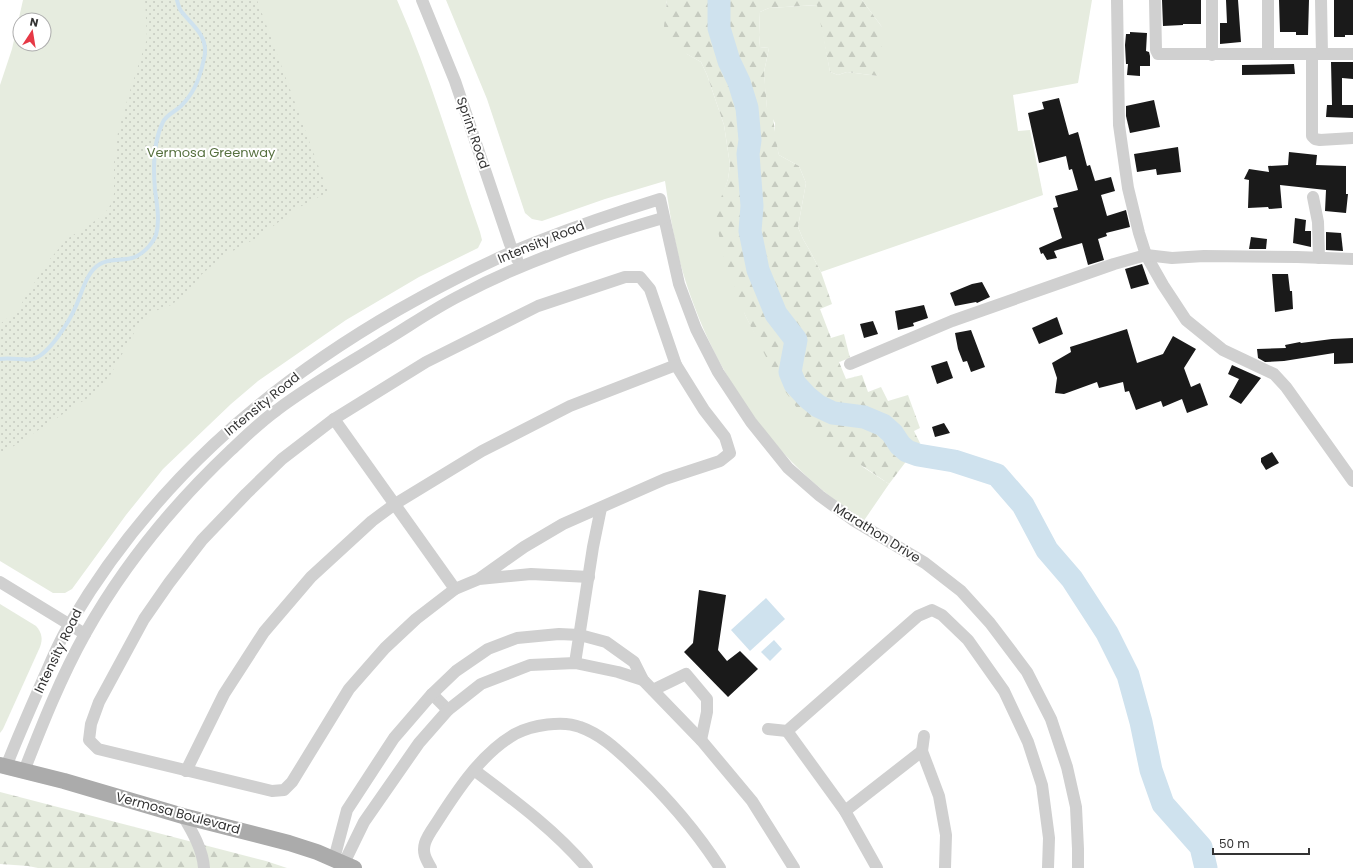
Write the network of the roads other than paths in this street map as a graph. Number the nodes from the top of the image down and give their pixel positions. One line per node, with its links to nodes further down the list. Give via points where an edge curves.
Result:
1 (422, 0): 15 (street, Sprint Road, via 455,81)
2 (1117, 0): 16 (street, via 1119,125 1128,188)
3 (1155, 0): 10 (street, via 1158,54)
4 (1212, 0): 10 (street)
5 (1268, 0): 7 (street)
6 (1322, 0): 8 (street)
7 (1268, 54): 8 (street); 10 (street)
8 (1317, 54): 9 (street); 11 (street, via 1312,136 1320,140)
9 (1353, 54)
10 (1212, 55)
11 (1353, 138)
12 (1313, 197): 17 (street, via 1318,222)
13 (660, 199): 14 (street, Marathon Drive); 15 (street, Intensity Road, via 576,227)
14 (663, 218): 19 (street, Intensity Road, via 580,244); 58 (street, Marathon Drive, via 679,284 696,329 718,372 750,422 788,468 820,496 853,520 925,563 962,591 990,623 1026,672 1050,719 1067,768 1076,807)
15 (514, 252): 19 (street, Sprint Road); 30 (street, Intensity Road, via 455,279 378,322 307,367 244,416 185,471 149,511 111,560)
16 (1146, 255): 17 (street, via 1172,258); 20 (street, via 952,321); 23 (street, via 1186,320 1224,350 1274,374)
17 (1319, 258): 18 (street)
18 (1353, 259)
19 (520, 268): 31 (street, Intensity Road, via 460,295 312,385 275,411 220,461 169,515 124,573)
20 (850, 364)
21 (676, 365): 22 (street, via 650,289 640,277 625,277 538,306 426,362); 24 (street, via 570,406 482,451); 25 (street, via 704,410 725,437 730,453 720,461 665,479)
22 (334, 419): 24 (street); 46 (street, via 282,459 202,540 144,619 99,702 90,724 89,740 98,749)
23 (1353, 481)
24 (395, 504): 29 (street); 46 (street, via 372,521 311,577 264,632 224,694)
25 (601, 508): 26 (street); 27 (street, via 557,528 524,547)
26 (589, 577): 27 (street, via 531,574); 32 (street)
27 (479, 579): 29 (street)
28 (0, 582): 30 (street)
29 (455, 590): 46 (street, via 416,619 385,648 350,688 292,782 284,790 272,791)
30 (69, 624): 31 (street); 43 (street, Intensity Road)
31 (85, 634): 45 (street, Intensity Road, via 52,702)
32 (580, 634): 33 (street); 34 (street, via 606,642 634,662); 36 (street, via 517,638 488,649 456,671)
33 (575, 663): 34 (street); 37 (street, via 530,665 481,684)
34 (643, 680): 35 (street)
35 (653, 690): 41 (street); 41 (street, via 686,674 707,699)
36 (432, 694): 37 (street); 49 (street, via 394,738 347,810)
37 (448, 710): 49 (street, via 419,743 364,822)
38 (768, 729): 39 (street)
39 (787, 731): 47 (street); 57 (street, via 918,616 932,610 942,615 968,640 1004,691 1028,742 1042,785 1049,838)
40 (924, 736): 42 (street)
41 (701, 740): 54 (street, via 752,801)
42 (922, 751): 47 (street); 56 (street, via 939,796 946,835)
43 (3, 766): 45 (main road, Vermosa Boulevard)
44 (474, 770): 51 (street, via 425,842 424,856); 52 (street, via 536,818); 53 (street, via 494,748 517,733 537,726 580,726 615,748 644,776 676,810)
45 (24, 771): 48 (main road, Vermosa Boulevard)
46 (186, 771)
47 (845, 811): 55 (street)
48 (183, 816): 49 (main road, Vermosa Boulevard, via 289,843); 50 (street, via 195,837)
49 (344, 863)
50 (204, 868)
51 (431, 868)
52 (587, 868)
53 (720, 868)
54 (794, 868)
55 (877, 868)
56 (945, 868)
57 (1048, 868)
58 (1078, 868)

